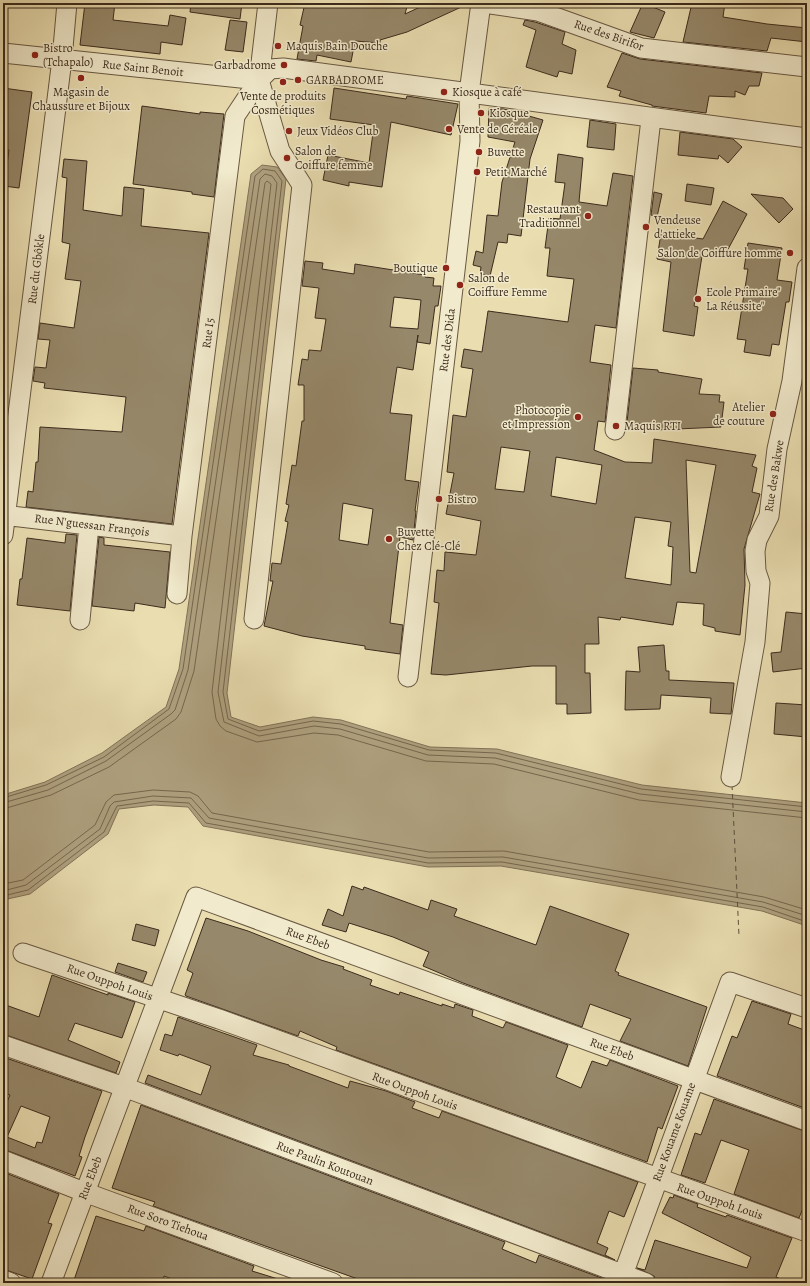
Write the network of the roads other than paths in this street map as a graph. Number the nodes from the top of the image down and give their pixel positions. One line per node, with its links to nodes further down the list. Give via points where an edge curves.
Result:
1 (67, 3): 6 (street, Rue du Gbôkle)
2 (268, 3): 8 (street)
3 (481, 3): 9 (street, Rue des Dida)
4 (484, 3): 7 (street, Rue des Birifor, via 538,11 641,48)
5 (3, 53): 6 (street, Rue Saint Benoit)
6 (62, 59): 8 (street, Rue Saint Benoit); 14 (street, Rue du Gbôkle)
7 (807, 67)
8 (259, 80): 9 (street, via 270,69 283,68); 17 (street, Rue I5, via 235,116); 19 (street, via 280,152 302,185)
9 (469, 93): 10 (street); 21 (street, Rue des Dida, via 470,141)
10 (651, 119): 11 (street); 13 (street)
11 (807, 138)
12 (807, 268): 22 (street, Rue des Bakwe, via 792,381 777,449 768,516 755,550 756,571 760,583 755,642)
13 (615, 430)
14 (4, 515): 15 (street, Rue N'guessan François); 16 (street, Rue du Gbôkle)
15 (89, 525): 17 (street, Rue N'guessan François); 20 (street)
16 (3, 535)
17 (182, 536): 18 (street, Rue I5)
18 (177, 594)
19 (254, 619)
20 (80, 620)
21 (408, 677)
22 (731, 777)
23 (23, 953): 24 (street, Rue Ouppoh Louis)
24 (158, 998): 27 (street, Rue Ebeb, via 194,897 198,897); 28 (street, Rue Ebeb); 31 (street, Rue Ouppoh Louis)
25 (807, 1008): 27 (street, Rue Kouame Kouame, via 730,982)
26 (3, 1045): 28 (street, Rue Paulin Koutouan)
27 (694, 1079): 29 (street, Rue Ebeb); 31 (street, Rue Kouame Kouame)
28 (124, 1088): 32 (street, Rue Ebeb); 34 (street, Rue Paulin Koutouan)
29 (807, 1121)
30 (3, 1160): 32 (street, Rue Soro Tiehoua)
31 (657, 1179): 33 (street, Rue Ouppoh Louis); 34 (street, Rue Kouame Kouame)
32 (84, 1192): 37 (street, Rue Ebeb); 38 (street, Rue Soro Tiehoua)
33 (807, 1232)
34 (621, 1279): 39 (street, Rue Paulin Koutouan)
35 (3, 1280): 36 (street)
36 (11, 1283)
37 (52, 1283)
38 (333, 1283)
39 (646, 1283)

